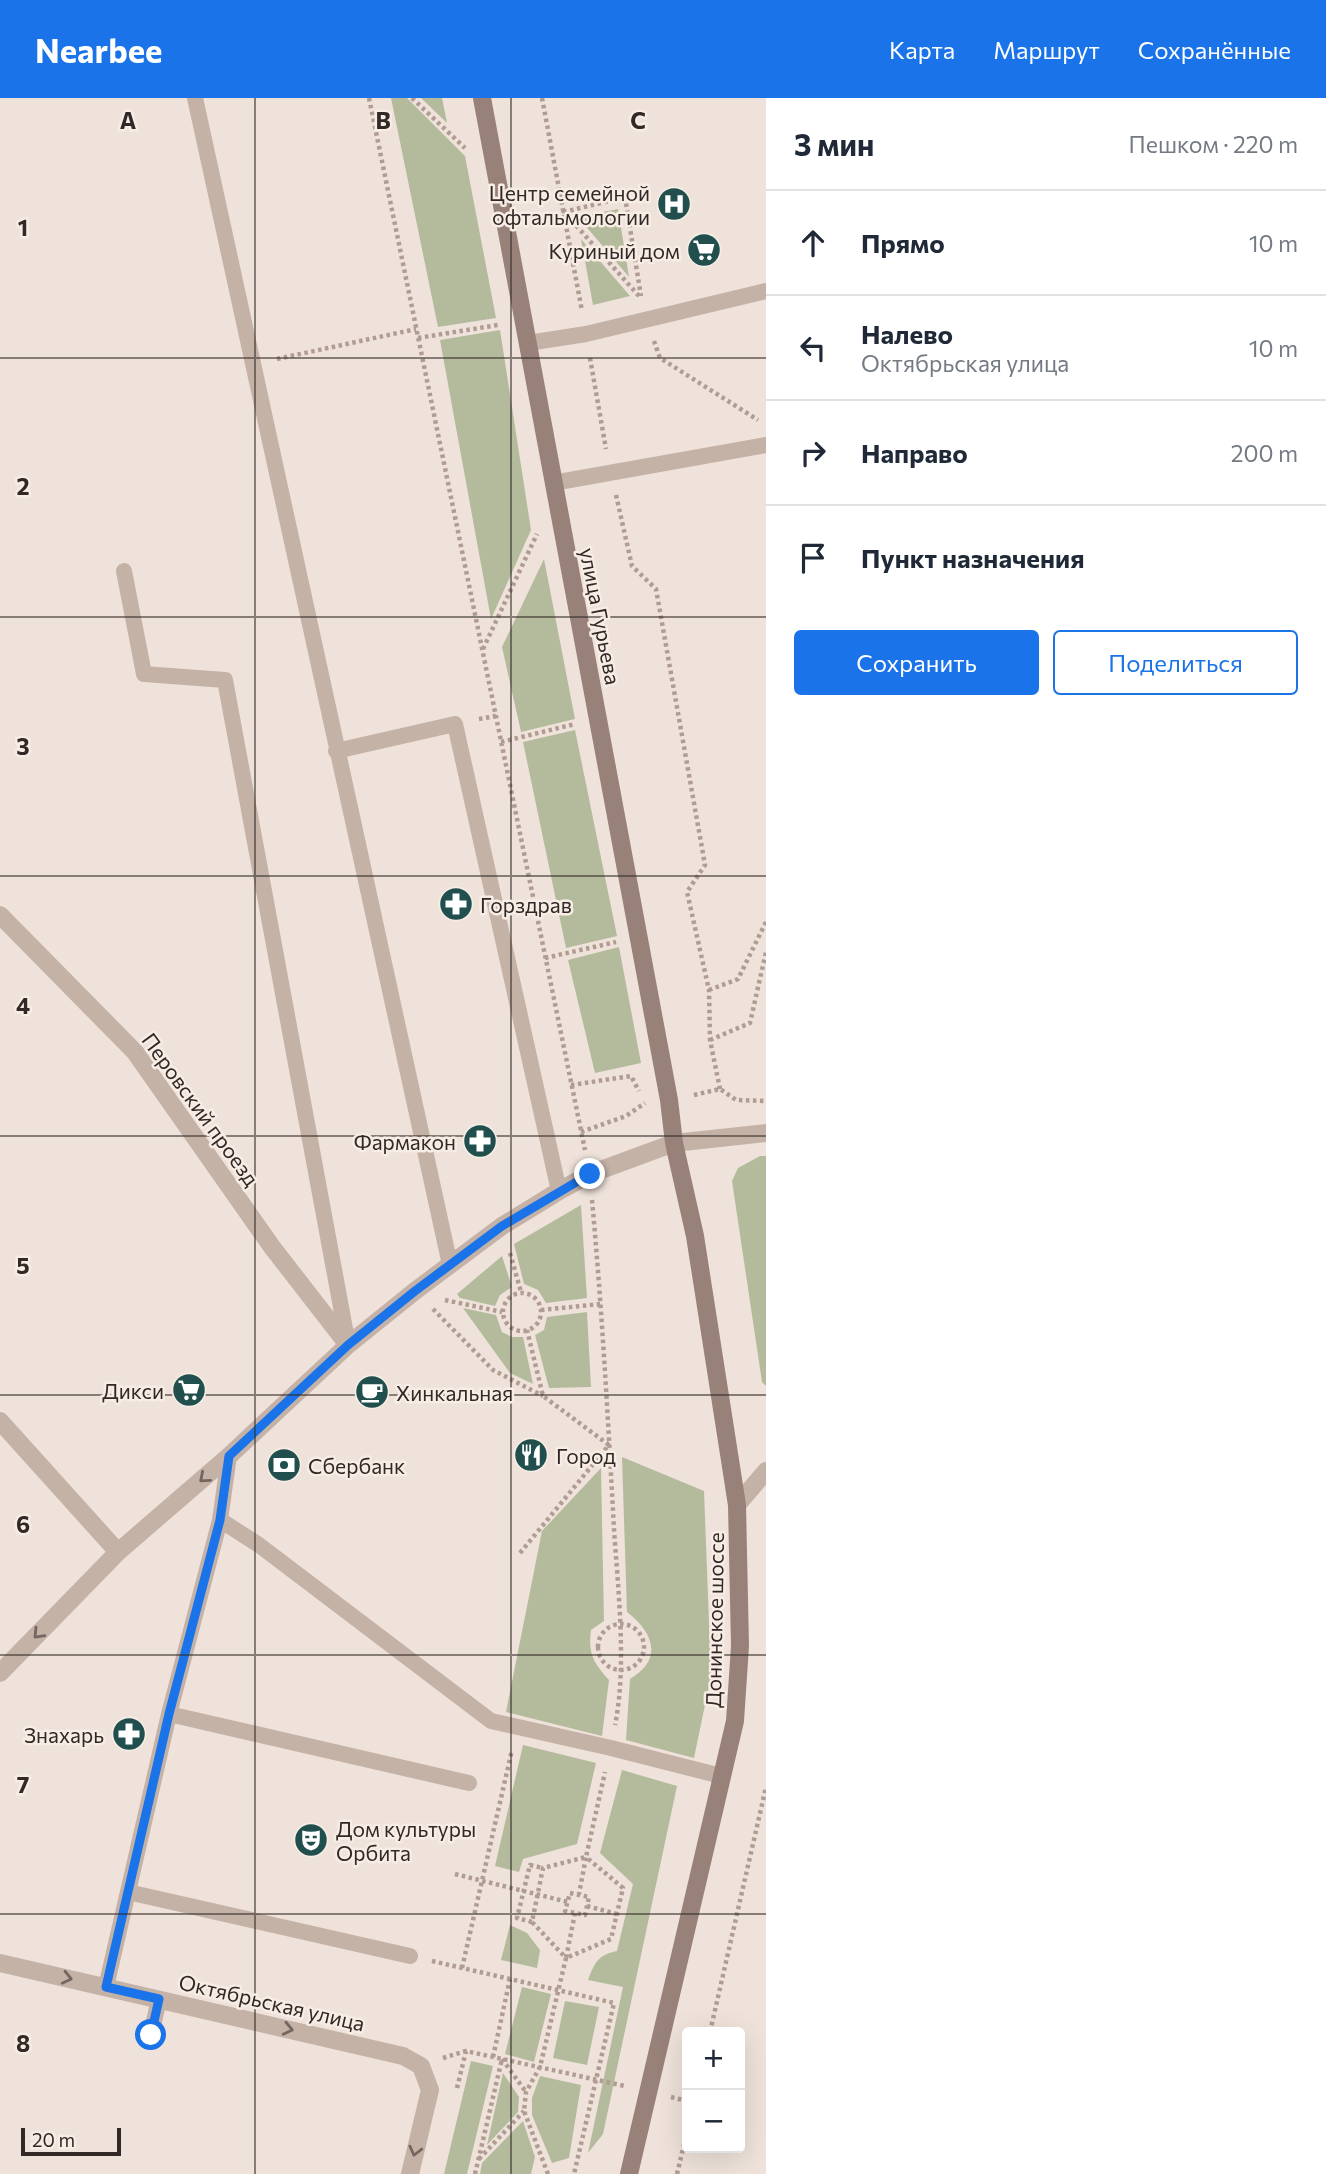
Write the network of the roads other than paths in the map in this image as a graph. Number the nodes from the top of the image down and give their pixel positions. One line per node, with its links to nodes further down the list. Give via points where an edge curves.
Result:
1 (195, 98): 8 (lane)
2 (482, 98): 4 (main road, улица Гурьева)
3 (766, 291): 4 (lane, via 586,334)
4 (528, 343): 6 (main road, улица Гурьева)
5 (766, 445): 6 (lane, via 611,473)
6 (554, 489): 11 (main road, улица Гурьева)
7 (124, 570): 14 (lane, via 144,674 225,680)
8 (336, 751): 12 (lane, via 455,724); 13 (lane)
9 (0, 915): 14 (street, Перовский проезд, via 135,1052 272,1247)
10 (766, 1133): 11 (street)
11 (674, 1143): 12 (street, via 590,1174); 18 (main road, Донинское шоссе, via 695,1236)
12 (559, 1191): 13 (street)
13 (450, 1265): 14 (street)
14 (348, 1345): 16 (street)
15 (0, 1422): 20 (street)
16 (229, 1456): 19 (lane); 20 (street, one-way to 20)
17 (766, 1471): 18 (street)
18 (737, 1505): 23 (main road, Донинское шоссе, via 740,1646 736,1721)
19 (220, 1520): 22 (lane); 23 (lane, via 491,1721)
20 (118, 1552): 21 (street, one-way to 21)
21 (0, 1673)
22 (169, 1714): 24 (lane); 25 (lane)
23 (721, 1776): 32 (main road, Донинское шоссе)
24 (469, 1783)
25 (128, 1892): 26 (lane); 28 (lane)
26 (410, 1956)
27 (0, 1963): 28 (street, Октябрьская улица, one-way to 28)
28 (106, 1987): 29 (street, Октябрьская улица)
29 (159, 1999): 30 (lane); 31 (street, Октябрьская улица, one-way to 31, via 403,2056 421,2066 430,2090)
30 (151, 2035)
31 (410, 2174)
32 (629, 2174)

